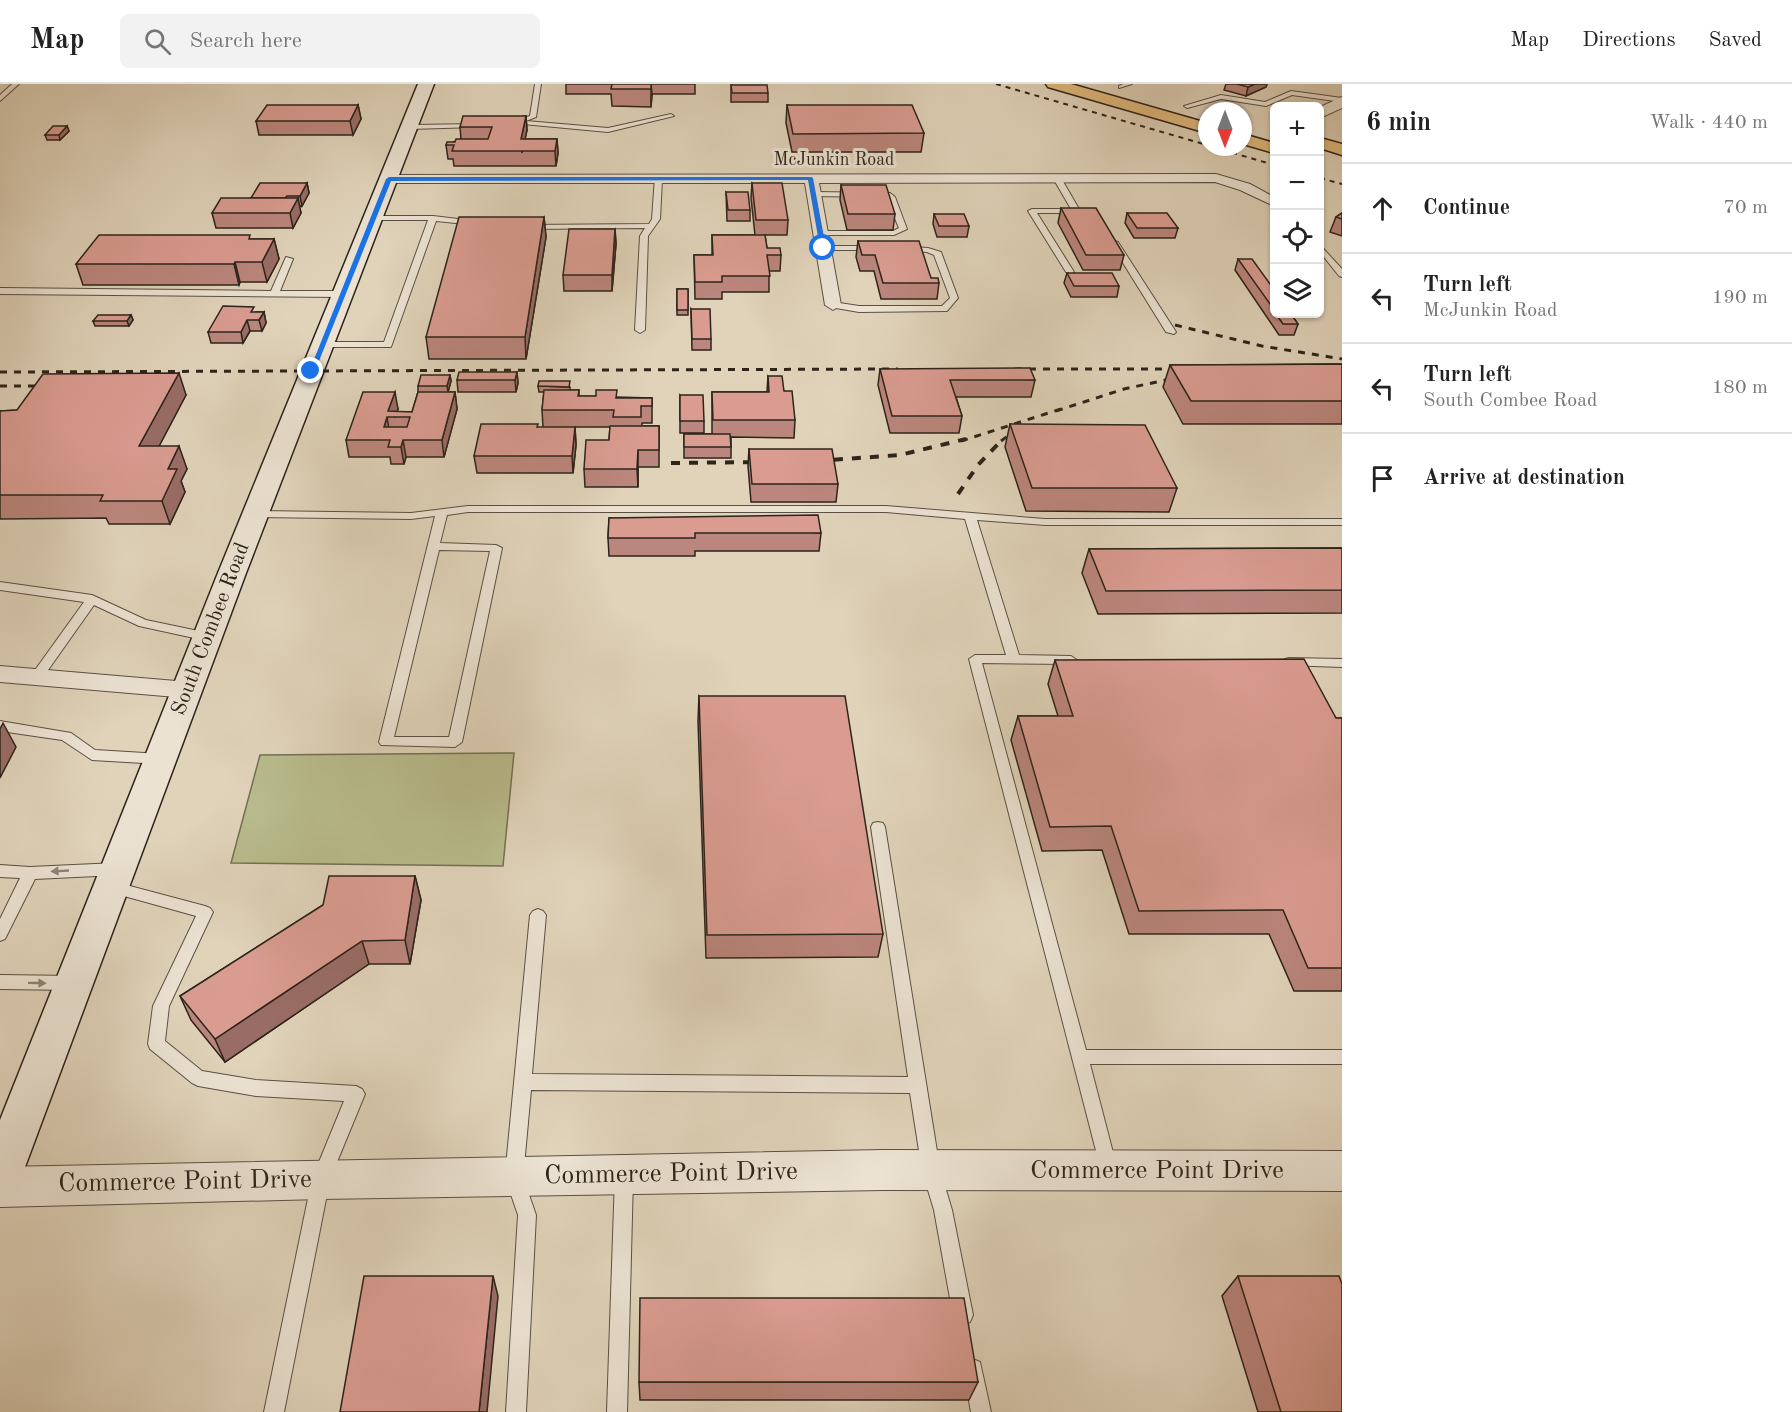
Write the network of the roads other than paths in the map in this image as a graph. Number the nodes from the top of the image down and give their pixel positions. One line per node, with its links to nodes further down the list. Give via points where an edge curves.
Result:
1 (15, 84): 6 (lane)
2 (426, 84): 17 (main road, South Combee Road)
3 (538, 84): 13 (lane, via 533,117)
4 (1058, 85): 12 (main road, via 1113,93); 16 (main road)
5 (1120, 85): 8 (main road)
6 (0, 99)
7 (1342, 101): 8 (lane, via 1291,93 1266,104 1221,97); 10 (street)
8 (1187, 106): 9 (main road)
9 (1198, 109)
10 (1324, 111)
11 (671, 116): 13 (lane, via 608,130)
12 (1198, 116)
13 (514, 122): 15 (lane)
14 (482, 125): 17 (lane)
15 (505, 125)
16 (1198, 125)
17 (410, 127): 27 (main road, South Combee Road)
18 (1252, 129): 19 (main road)
19 (1270, 131)
20 (1252, 142): 22 (main road)
21 (1324, 144): 23 (main road)
22 (1270, 147)
23 (1342, 150)
24 (1324, 161): 25 (main road)
25 (1342, 167)
26 (1057, 178): 29 (street, McJunkin Road); 30 (street, McJunkin Road, via 1216,178); 31 (lane)
27 (389, 179): 28 (street, McJunkin Road); 32 (main road, South Combee Road)
28 (658, 179): 29 (street, McJunkin Road); 37 (lane, via 656,219)
29 (812, 186): 39 (street); 39 (lane, via 887,195 903,229)
30 (1270, 200)
31 (1076, 211): 34 (lane, via 1094,211); 44 (lane, via 1032,211)
32 (373, 218): 33 (lane); 48 (main road, South Combee Road)
33 (433, 218): 35 (lane); 52 (lane, via 388,345)
34 (1101, 221)
35 (479, 224)
36 (519, 226): 37 (lane)
37 (651, 226): 50 (lane, via 644,236)
38 (1107, 231): 51 (lane)
39 (821, 241): 40 (lane); 49 (street)
40 (883, 248)
41 (893, 248): 49 (lane, via 938,254 954,298 950,304 944,309 859,309)
42 (1324, 252): 45 (lane)
43 (290, 260): 47 (lane)
44 (1070, 273)
45 (1342, 274)
46 (0, 291): 47 (lane)
47 (274, 294): 48 (lane)
48 (342, 294): 52 (main road, South Combee Road)
49 (832, 305)
50 (640, 330)
51 (1171, 332)
52 (322, 345): 54 (main road, South Combee Road)
53 (442, 512): 54 (lane, via 411,516); 55 (lane, via 886,509); 57 (lane)
54 (256, 514): 60 (main road, South Combee Road)
55 (970, 516): 56 (lane, via 1045,522); 61 (lane)
56 (1342, 522)
57 (434, 546): 57 (lane, via 414,627 386,742 455,742 496,548)
58 (0, 586): 59 (lane)
59 (92, 599): 60 (lane, via 143,623); 66 (lane)
60 (208, 637): 67 (main road, South Combee Road)
61 (1014, 660): 62 (lane); 78 (lane, via 975,659)
62 (1085, 660)
63 (1272, 662): 64 (lane)
64 (1342, 663)
65 (0, 674): 66 (street)
66 (36, 677): 67 (street)
67 (188, 690): 69 (main road, South Combee Road)
68 (0, 726): 69 (lane, via 66,736 92,755)
69 (161, 759): 73 (main road, South Combee Road)
70 (878, 826): 81 (lane)
71 (0, 871): 72 (lane)
72 (30, 873): 73 (lane, one-way to 72); 75 (lane)
73 (115, 878): 77 (main road, South Combee Road); 88 (lane, via 205,912 161,1006 156,1044 198,1077 256,1088 356,1094)
74 (538, 915): 80 (lane)
75 (0, 935)
76 (0, 982): 77 (lane, one-way to 77)
77 (74, 983): 85 (main road, South Combee Road)
78 (1080, 1057): 79 (lane); 83 (lane)
79 (1342, 1057)
80 (523, 1082): 81 (lane); 87 (lane)
81 (918, 1084): 82 (lane)
82 (931, 1170): 83 (street, Commerce Point Drive); 86 (street, Commerce Point Drive); 93 (lane, via 943,1210)
83 (1109, 1171): 84 (street, Commerce Point Drive)
84 (1342, 1171)
85 (0, 1175)
86 (624, 1175): 87 (street, Commerce Point Drive); 92 (lane)
87 (514, 1177): 88 (street, Commerce Point Drive); 91 (lane, via 527,1215)
88 (321, 1179): 89 (street, Commerce Point Drive); 90 (lane)
89 (0, 1187)
90 (274, 1412)
91 (516, 1412)
92 (617, 1412)
93 (981, 1412)

